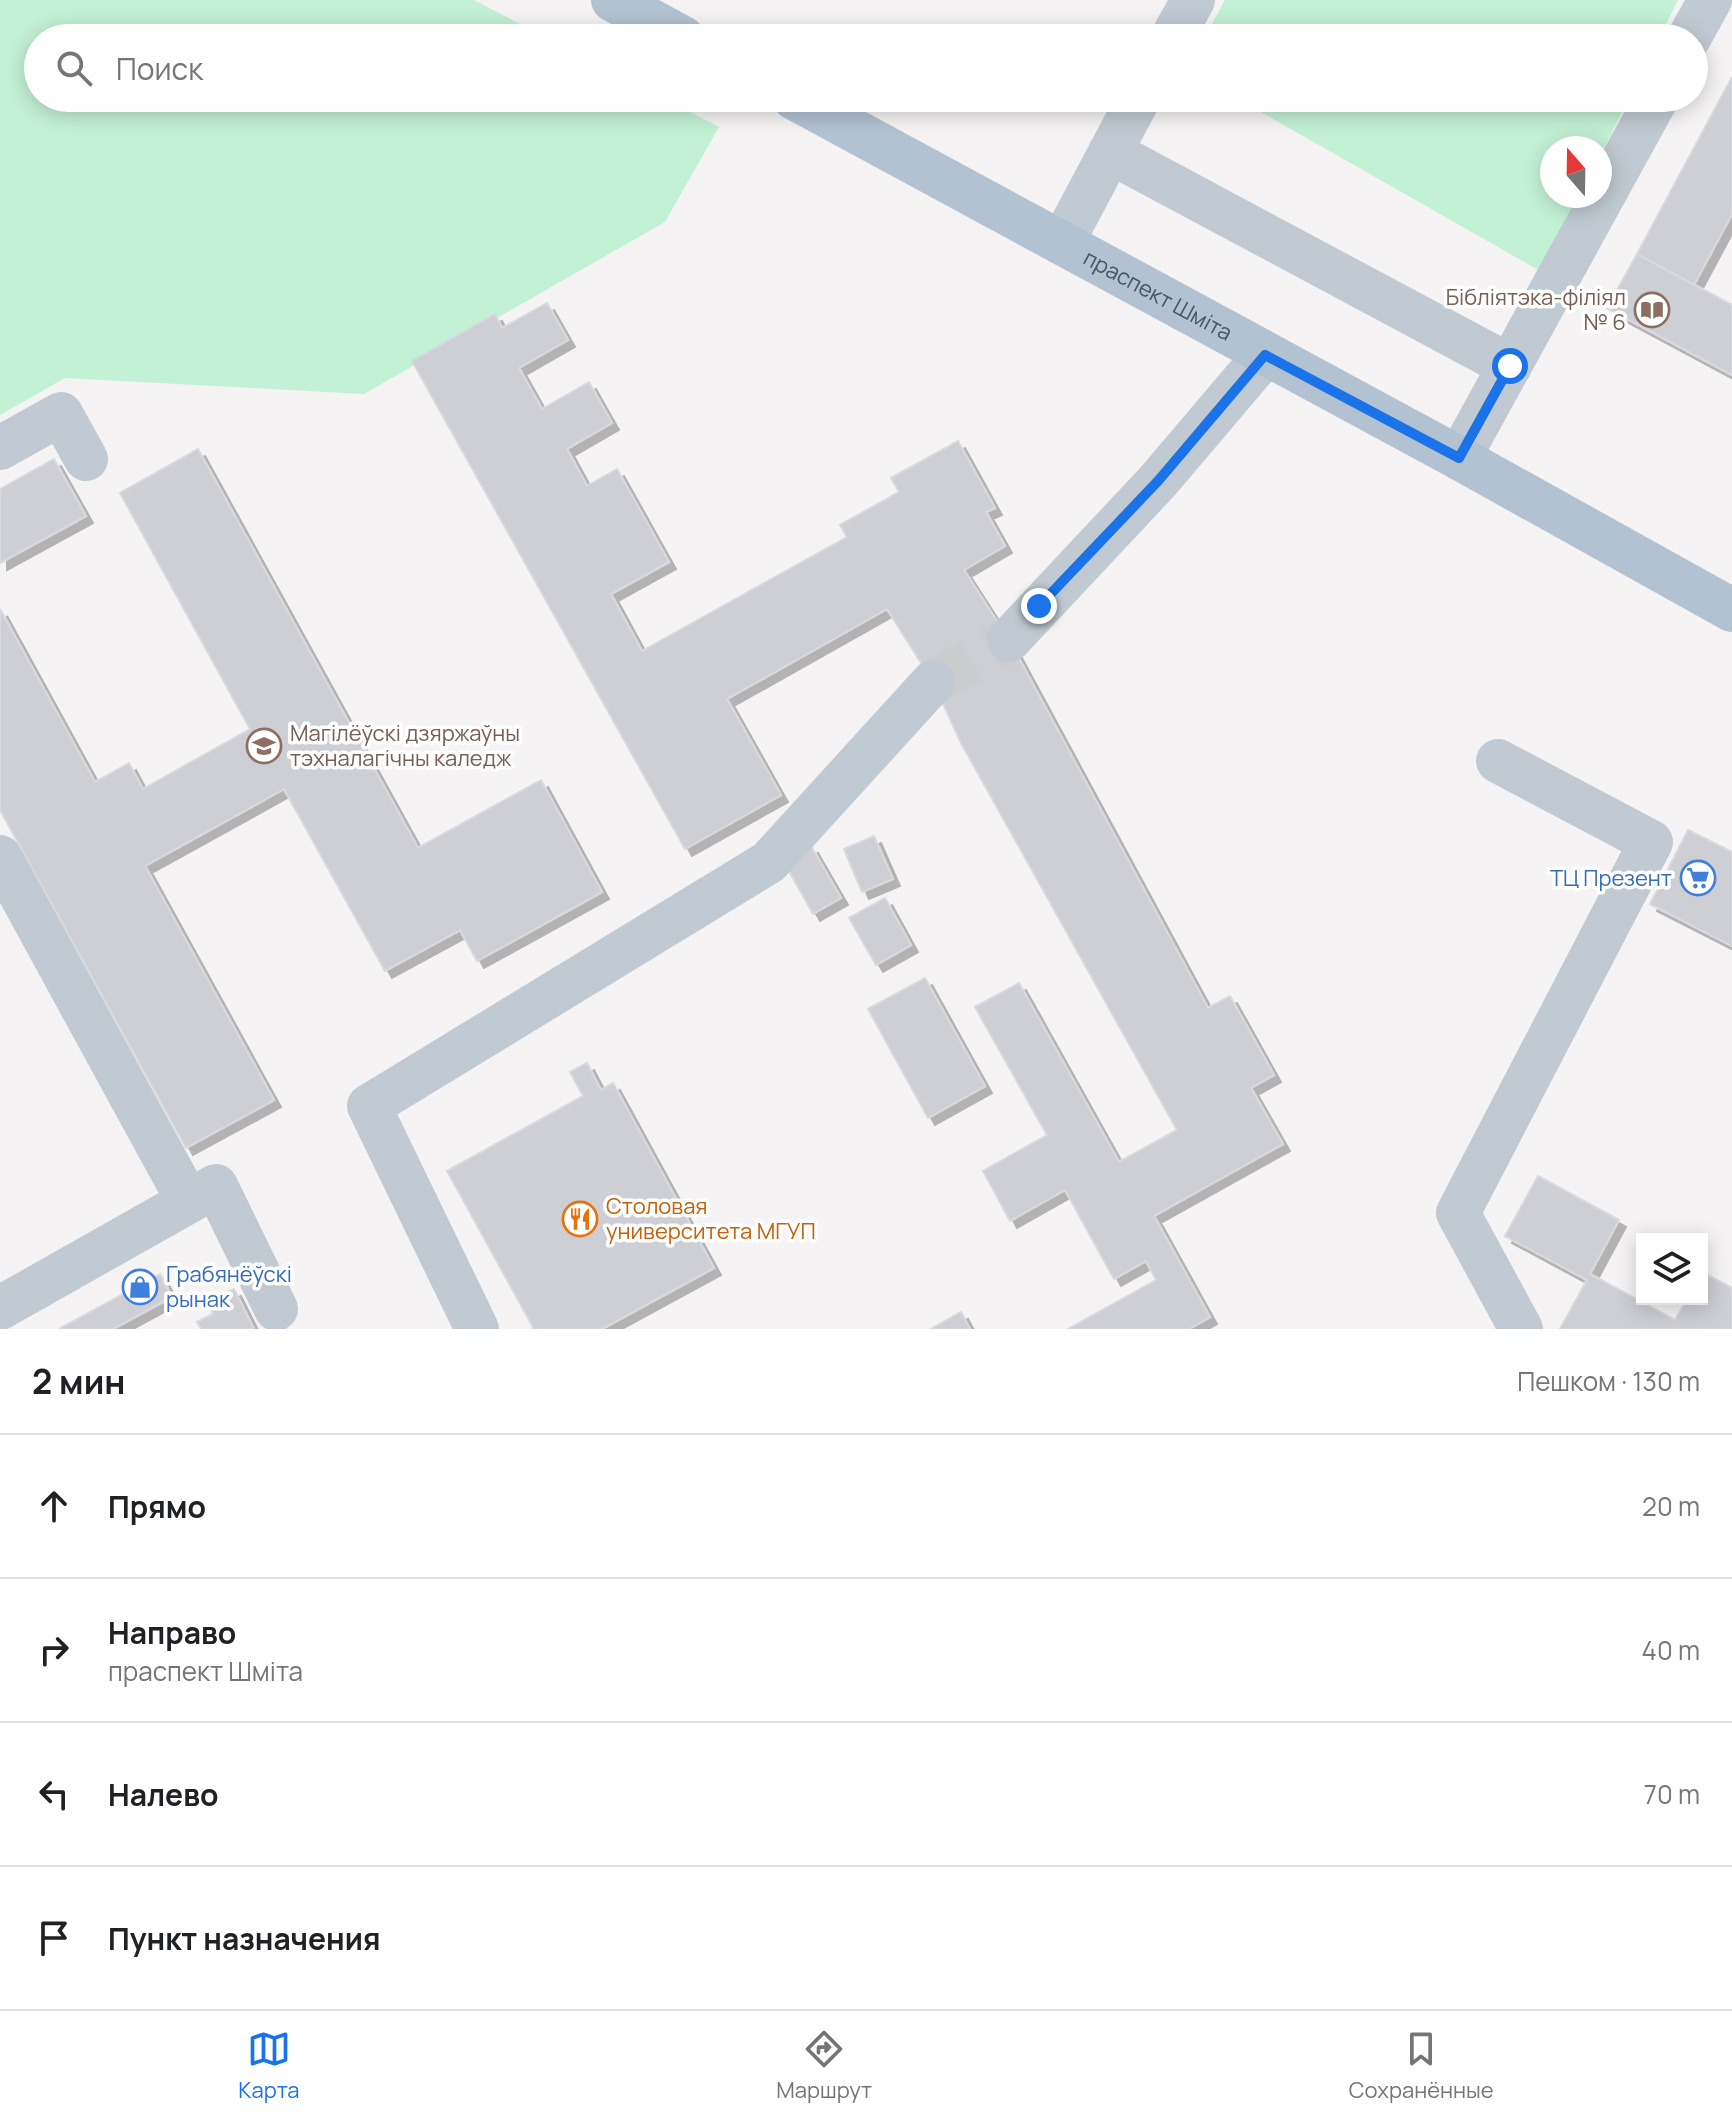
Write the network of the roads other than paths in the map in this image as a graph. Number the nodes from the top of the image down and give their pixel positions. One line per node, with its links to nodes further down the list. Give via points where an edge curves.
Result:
1 (613, 0): 4 (main road)
2 (1193, 0): 5 (lane)
3 (1710, 0): 6 (lane)
4 (657, 24)
5 (1180, 24)
6 (1697, 24)
7 (820, 112): 11 (main road, праспект Шміта)
8 (1131, 112): 10 (lane)
9 (1649, 112): 13 (lane)
10 (1110, 152): 11 (lane); 13 (lane)
11 (1062, 243): 12 (main road, праспект Шміта)
12 (1265, 355): 15 (main road, праспект Шміта); 18 (lane, via 1158,481)
13 (1510, 366): 15 (lane)
14 (0, 448): 16 (lane, via 61,414)
15 (1459, 458): 17 (main road, праспект Шміта)
16 (86, 459)
17 (1732, 610)
18 (1009, 640)
19 (933, 682): 25 (lane, via 769,862 369,1106)
20 (1498, 761): 26 (lane, via 1651,842 1458,1213)
21 (0, 857): 22 (lane)
22 (188, 1201): 23 (lane); 24 (lane, via 216,1186)
23 (0, 1308)
24 (276, 1309)
25 (477, 1329)
26 (1521, 1329)

